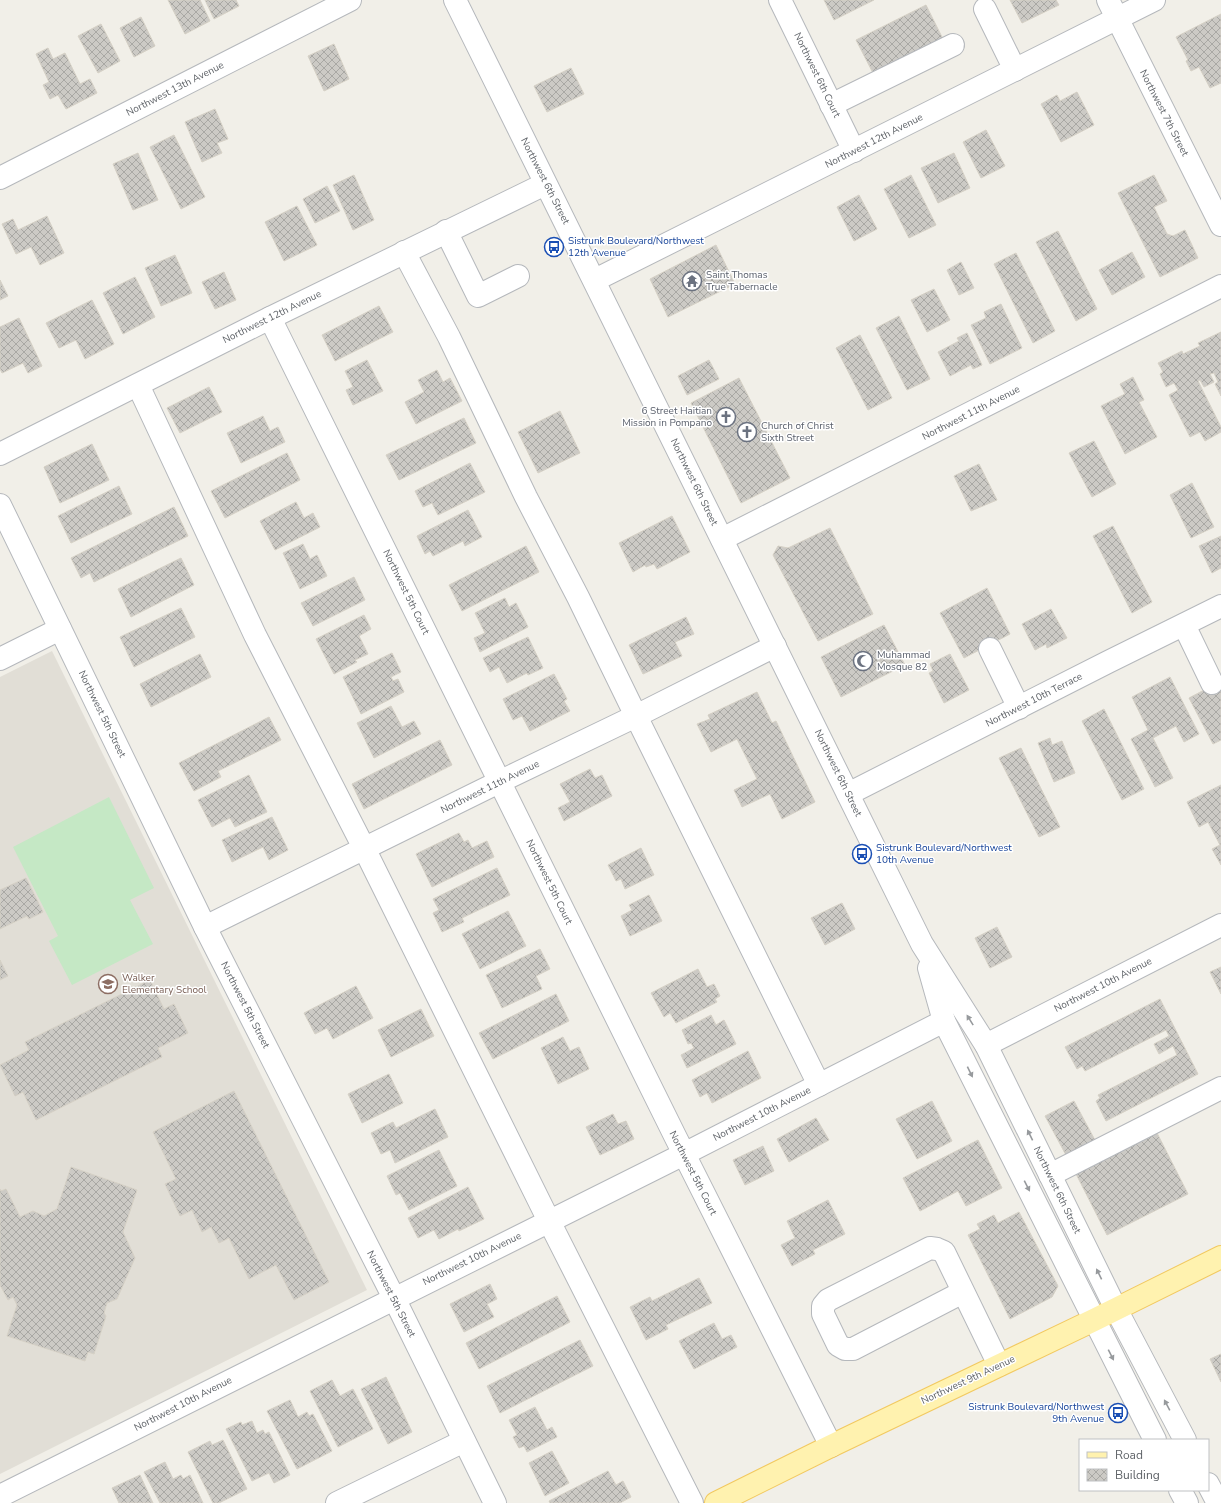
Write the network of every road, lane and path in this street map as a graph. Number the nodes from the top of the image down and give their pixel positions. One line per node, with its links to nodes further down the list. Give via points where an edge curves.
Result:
1 (350, 0): 11 (street, Northwest 13th Avenue)
2 (455, 0): 12 (street, Northwest 6th Street)
3 (780, 0): 9 (street, Northwest 6th Court)
4 (1154, 0): 6 (street, Northwest 12th Avenue)
5 (985, 9): 8 (street)
6 (1113, 9): 8 (street, Northwest 12th Avenue); 13 (street, Northwest 7th Street)
7 (953, 45): 9 (street)
8 (1015, 70): 10 (street, Northwest 12th Avenue)
9 (831, 105): 10 (street, Northwest 6th Court)
10 (854, 151): 17 (street, Northwest 12th Avenue)
11 (0, 178)
12 (545, 184): 14 (street, Northwest 12th Avenue); 17 (street, Northwest 6th Street)
13 (1221, 225)
14 (446, 231): 15 (street, Northwest 12th Avenue); 16 (street, via 478,296)
15 (404, 252): 19 (street, Northwest 12th Avenue); 32 (street, via 449,337)
16 (518, 276)
17 (595, 280): 23 (street, Northwest 6th Street)
18 (1221, 286): 23 (street, Northwest 11th Avenue)
19 (270, 318): 20 (street, Northwest 12th Avenue); 33 (street, Northwest 5th Court)
20 (138, 385): 21 (street, Northwest 12th Avenue); 35 (street, via 255,635)
21 (0, 454)
22 (0, 505): 26 (street, Northwest 5th Street)
23 (722, 539): 27 (street, Northwest 6th Street)
24 (1221, 606): 25 (street, Northwest 10th Terrace)
25 (1184, 625): 30 (street); 31 (street, Northwest 10th Terrace)
26 (60, 629): 29 (street); 37 (street, Northwest 5th Street)
27 (775, 646): 32 (street, Northwest 11th Avenue); 34 (street, Northwest 6th Street)
28 (990, 649): 31 (street)
29 (0, 659)
30 (1212, 683)
31 (1019, 708): 34 (street, Northwest 10th Terrace)
32 (636, 716): 33 (street, Northwest 11th Avenue); 41 (street)
33 (499, 782): 35 (street, Northwest 11th Avenue); 43 (street, Northwest 5th Court)
34 (848, 794): 38 (street, Northwest 6th Street)
35 (364, 848): 37 (street, Northwest 11th Avenue); 45 (street)
36 (1221, 925): 40 (street, Northwest 10th Avenue)
37 (205, 927): 48 (street, Northwest 5th Street)
38 (922, 944): 39 (street, Northwest 6th Street); 40 (street, Northwest 6th Street, one-way to 38)
39 (944, 1021): 41 (street, Northwest 10th Avenue); 50 (street, Northwest 6th Street, one-way to 50)
40 (986, 1045): 44 (street, Northwest 6th Street, one-way to 40)
41 (819, 1085): 43 (street, Northwest 10th Avenue)
42 (1221, 1088): 44 (street)
43 (684, 1154): 45 (street, Northwest 10th Avenue); 55 (street, Northwest 5th Court)
44 (1050, 1175): 49 (street, Northwest 6th Street, one-way to 44)
45 (549, 1221): 48 (street, Northwest 10th Avenue); 61 (street)
46 (1221, 1257): 49 (main road, Northwest 9th Avenue)
47 (963, 1292): 47 (street, via 944,1252 930,1248 828,1300 823,1306 823,1314 838,1345 845,1349 853,1348); 51 (street)
48 (394, 1298): 54 (street, Northwest 5th Street); 58 (street, Northwest 10th Avenue)
49 (1116, 1309): 50 (main road, Northwest 9th Avenue); 53 (street, Northwest 6th Street, one-way to 49)
50 (1094, 1320): 51 (main road, Northwest 9th Avenue); 52 (street, Northwest 6th Street, one-way to 52)
51 (999, 1366): 55 (main road, Northwest 9th Avenue)
52 (1154, 1439)
53 (1184, 1439)
54 (464, 1441): 59 (street); 60 (street, Northwest 5th Street)
55 (831, 1446): 62 (main road, Northwest 9th Avenue)
56 (1209, 1486): 64 (street)
57 (1180, 1491): 63 (street)
58 (0, 1496)
59 (337, 1503)
60 (495, 1503)
61 (692, 1503)
62 (716, 1503)
63 (1186, 1503)
64 (1218, 1503)

